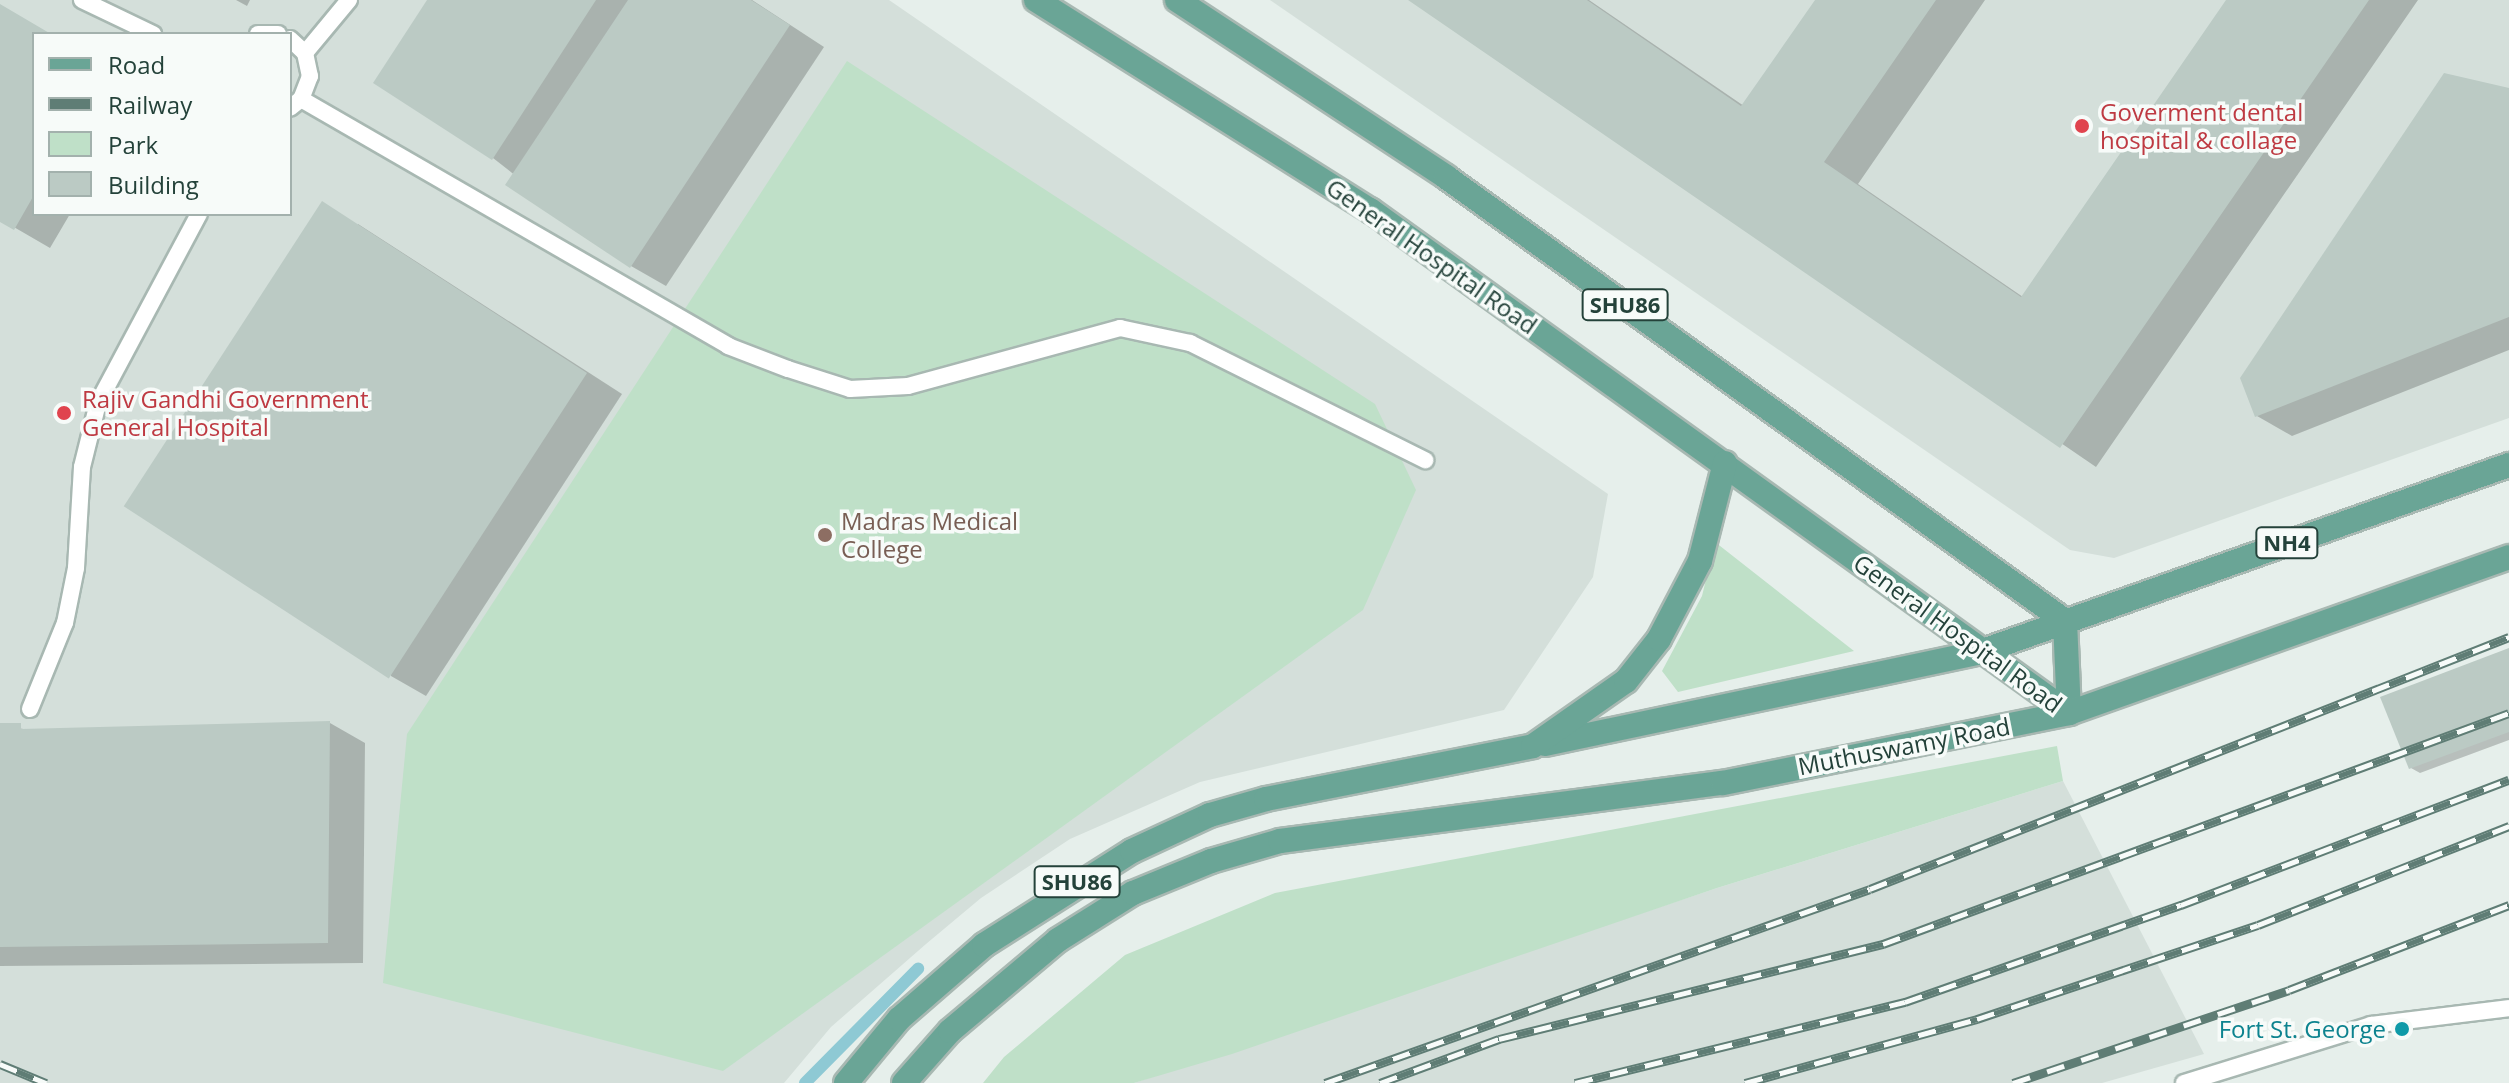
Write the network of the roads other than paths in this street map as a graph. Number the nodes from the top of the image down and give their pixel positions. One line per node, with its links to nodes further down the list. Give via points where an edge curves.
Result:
1 (82, 0): 5 (lane)
2 (349, 0): 7 (lane)
3 (1036, 0): 11 (main road, General Hospital Road / SHU86, via 1370,210)
4 (1177, 0): 14 (main road, SHU86, via 1446,177)
5 (149, 32)
6 (292, 41): 7 (lane)
7 (305, 53): 8 (lane, via 310,76)
8 (296, 103): 10 (lane, via 728,346 850,389 908,386 1120,328 1190,343)
9 (198, 216): 16 (lane, via 98,403 82,467 76,568 65,623)
10 (1425, 460)
11 (1725, 463): 15 (main road, General Hospital Road / SHU86); 18 (main road, SHU86, via 1700,561 1659,639 1626,681)
12 (2509, 465): 14 (main road, NH4)
13 (2509, 557): 17 (main road, Muthuswamy Road)
14 (2065, 621): 15 (main road, SHU86); 17 (main road, General Hospital Road)
15 (1980, 652): 17 (main road, General Hospital Road / SHU86); 18 (main road, SHU86)
16 (30, 709)
17 (2069, 713): 21 (main road, Muthuswamy Road / SHU86, via 1723,783 1247,849 1133,893 1058,940 998,987)
18 (1533, 746): 20 (main road, SHU86, via 1210,815 1086,877 984,945 927,993)
19 (2508, 1010): 22 (lane, via 2371,1025)
20 (846, 1083)
21 (904, 1083)
22 (2184, 1083)

